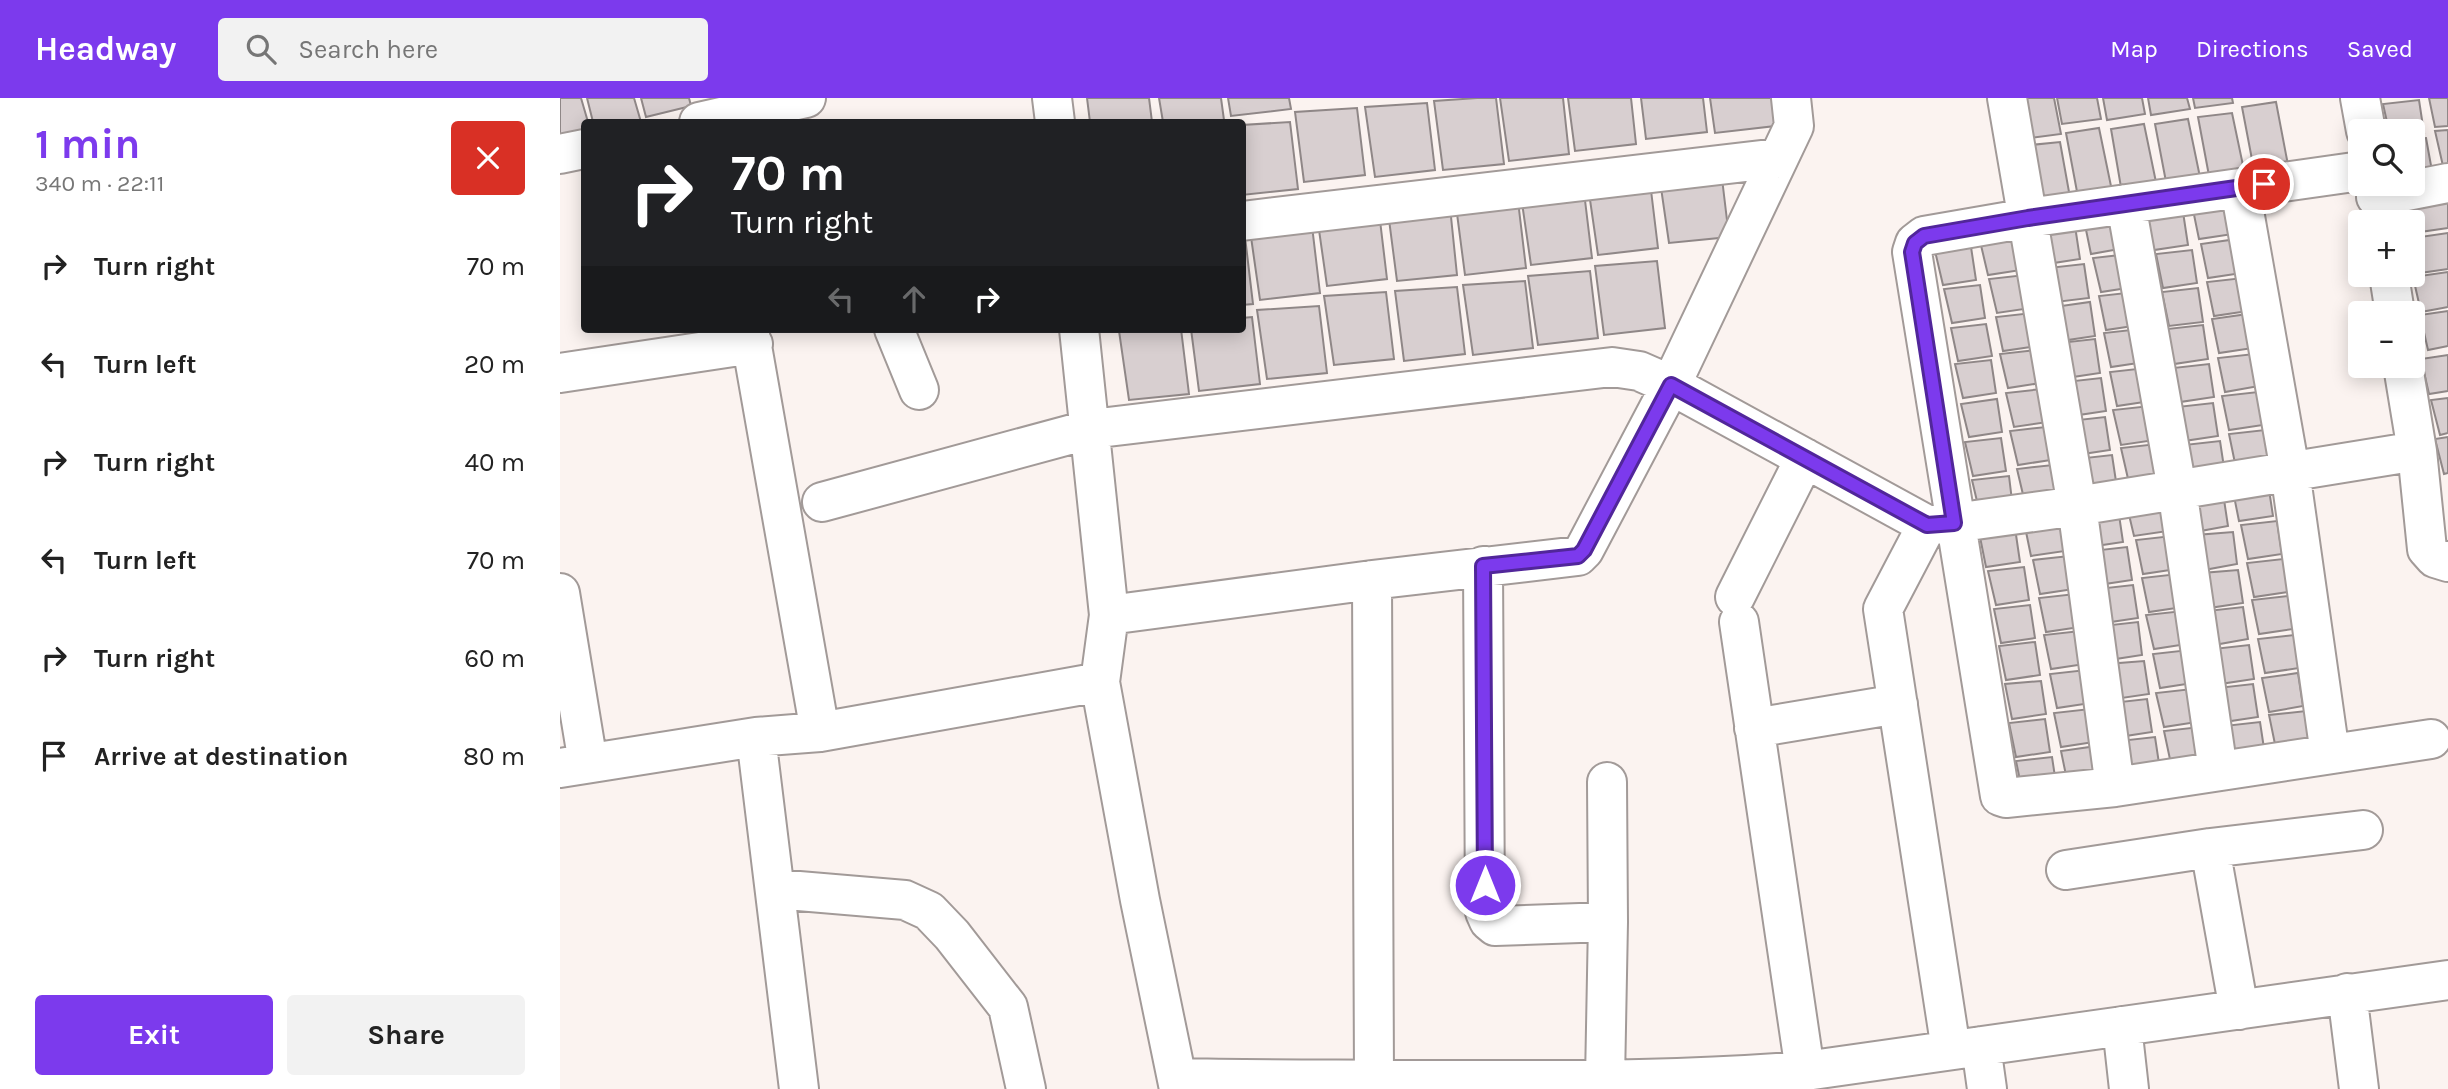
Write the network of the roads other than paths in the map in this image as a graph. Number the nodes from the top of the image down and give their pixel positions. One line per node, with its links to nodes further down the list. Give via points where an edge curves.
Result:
1 (1052, 98): 7 (street)
2 (1791, 98): 11 (street, via 1794,126)
3 (2007, 98): 17 (street)
4 (2360, 98): 8 (street)
5 (805, 107): 6 (street)
6 (722, 119)
7 (1055, 119)
8 (2364, 119)
9 (581, 150): 10 (street)
10 (560, 154)
11 (1778, 158): 18 (street); 24 (street)
12 (2448, 183): 13 (street)
13 (2425, 186)
14 (2240, 188): 15 (street); 16 (street); 29 (street)
15 (2348, 192)
16 (2126, 204): 17 (street); 30 (street)
17 (2028, 218): 32 (street); 33 (street, via 1924,236 1912,252)
18 (1246, 221)
19 (896, 333): 25 (street)
20 (1079, 333): 26 (street)
21 (751, 337): 22 (street); 42 (street)
22 (560, 373)
23 (2405, 378): 27 (street)
24 (1671, 385): 26 (street, via 1639,371 1612,367); 28 (street); 35 (street, via 1578,556)
25 (919, 390)
26 (1091, 429): 31 (street); 38 (street)
27 (2417, 452): 29 (street); 34 (street, via 2427,549)
28 (1805, 458): 33 (street); 41 (street, via 1737,610)
29 (2290, 471): 30 (street); 45 (street)
30 (2177, 489): 32 (street); 47 (street)
31 (822, 502)
32 (2077, 506): 33 (street); 49 (street)
33 (1941, 524): 40 (street, via 1883,609); 49 (street, via 2000,796)
34 (2448, 562)
35 (1483, 566): 36 (street); 54 (street, via 1485,912 1495,926)
36 (1372, 580): 38 (street); 61 (street)
37 (560, 593): 46 (street)
38 (1109, 615): 39 (street)
39 (1100, 682): 42 (street); 63 (street)
40 (1898, 704): 41 (street); 59 (street)
41 (1754, 728): 60 (street)
42 (820, 732): 43 (street)
43 (756, 737): 46 (street); 53 (street)
44 (2431, 739): 45 (street)
45 (2330, 754): 47 (street)
46 (574, 765)
47 (2218, 771): 49 (street)
48 (1607, 782): 54 (street)
49 (2115, 787)
50 (2363, 830): 51 (street)
51 (2210, 848): 52 (street); 57 (street)
52 (2066, 870)
53 (775, 889): 65 (street); 66 (street, via 905,900 929,911 1008,1007)
54 (1608, 922): 62 (street)
55 (2448, 979): 56 (street)
56 (2347, 993): 57 (street); 69 (street)
57 (2239, 1010): 58 (street)
58 (2122, 1026): 59 (street); 68 (street)
59 (1966, 1048): 60 (street); 67 (street)
60 (1805, 1071): 62 (street)
61 (1374, 1080): 62 (street); 64 (street)
62 (1582, 1083)
63 (1178, 1084): 64 (street)
64 (1317, 1085)
65 (800, 1089)
66 (1026, 1089)
67 (1987, 1089)
68 (2129, 1089)
69 (2359, 1089)

